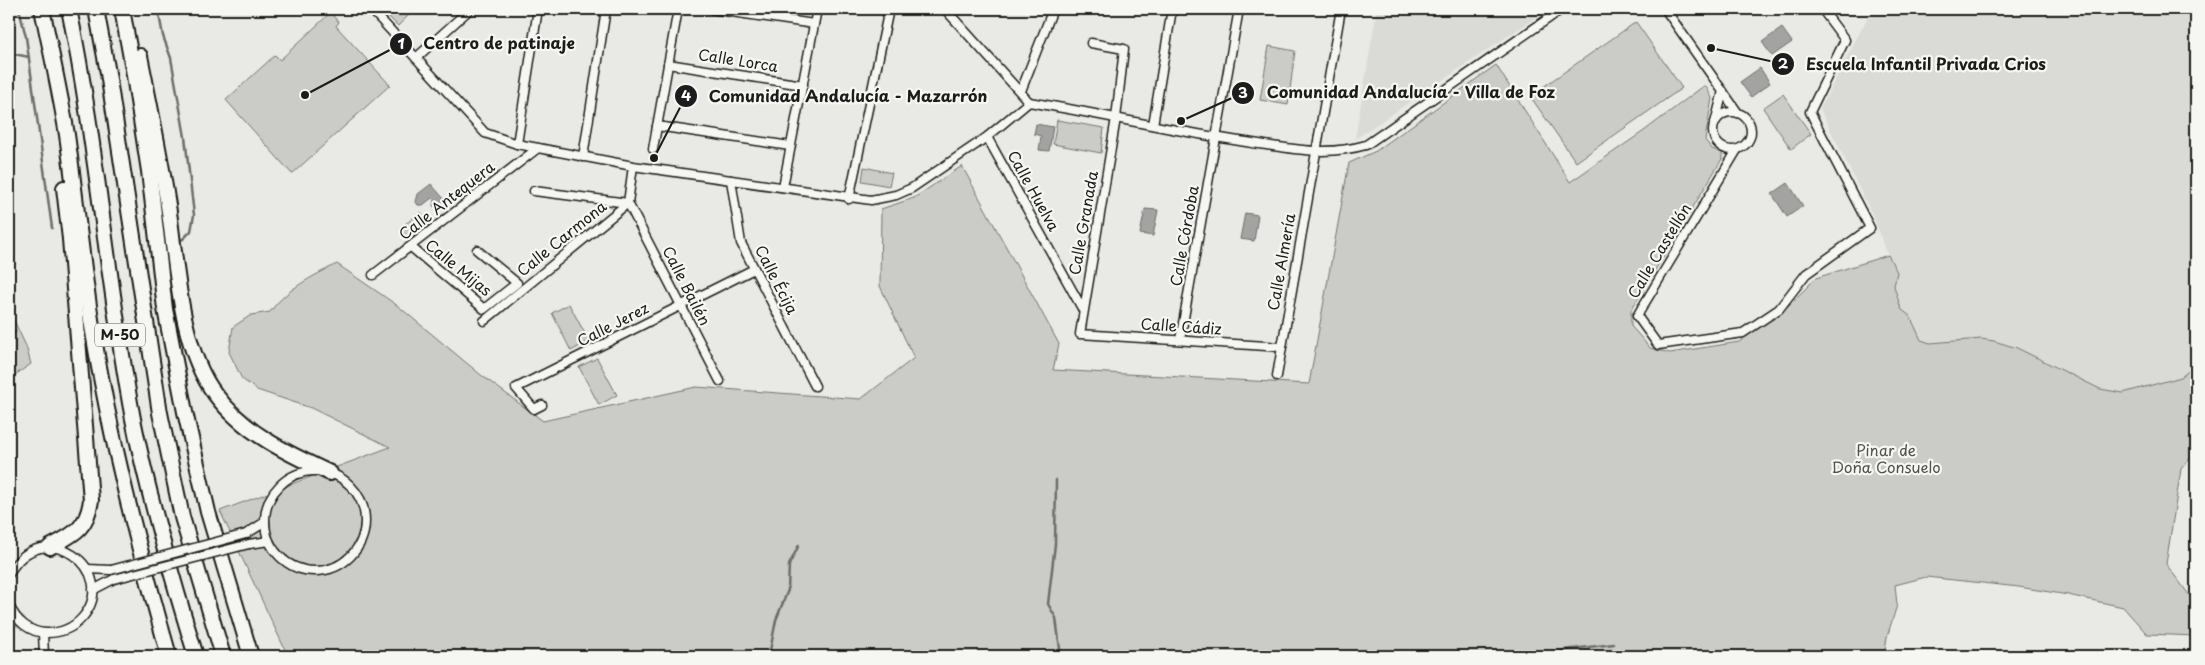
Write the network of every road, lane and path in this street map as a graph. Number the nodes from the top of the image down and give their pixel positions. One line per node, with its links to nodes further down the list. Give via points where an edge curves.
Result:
1 (42, 9): 67 (highway, via 70,239 91,500 84,524 74,534); 74 (highway, via 66,134 92,325 109,420 131,521)
2 (69, 9): 75 (highway, M-50, via 84,79 133,420 157,523)
3 (96, 9): 76 (highway, M-50, via 160,414 182,516)
4 (122, 9): 77 (highway, via 149,171 165,309 208,512)
5 (130, 9): 64 (highway, via 163,175 186,325 197,362 215,394 251,431 284,452)
6 (371, 9): 24 (street)
7 (470, 9): 24 (street)
8 (538, 9): 37 (street)
9 (606, 9): 43 (street)
10 (678, 9): 25 (street)
11 (711, 9): 22 (street)
12 (817, 9): 22 (street)
13 (889, 9): 48 (street)
14 (945, 9): 27 (street)
15 (1054, 9): 27 (street)
16 (1172, 9): 33 (street)
17 (1239, 9): 36 (street, Calle Córdoba)
18 (1341, 9): 42 (street, Calle Almería)
19 (1562, 9): 42 (street, via 1366,145 1345,151)
20 (1665, 9): 28 (street)
21 (1822, 9): 41 (street, Calle Castellón, via 1845,40 1810,112 1870,228 1806,274 1779,309 1743,333 1658,345 1637,316)
22 (814, 24): 26 (street)
23 (1090, 43): 31 (street, Calle Granada, via 1124,49)
24 (416, 58): 37 (street, via 485,133)
25 (668, 64): 26 (street, Calle Lorca); 34 (street)
26 (802, 85): 38 (street)
27 (1021, 90): 29 (street)
28 (1722, 90): 30 (street); 32 (street)
29 (1030, 102): 31 (street); 35 (street)
30 (1738, 113): 32 (street, via 1723,114); 41 (street, via 1750,125 1750,136 1746,144)
31 (1116, 118): 33 (street); 55 (street, Calle Granada)
32 (1714, 123): 41 (street, via 1716,142 1726,149)
33 (1153, 125): 36 (street)
34 (657, 126): 38 (street); 40 (street)
35 (987, 137): 48 (street, via 912,188 871,200); 55 (street, Calle Huelva)
36 (1217, 137): 42 (street); 58 (street, Calle Córdoba)
37 (517, 144): 39 (street)
38 (790, 146): 46 (street)
39 (538, 148): 43 (street); 50 (street, Calle Antequera)
40 (653, 149)
41 (1737, 150)
42 (1316, 152): 59 (street, Calle Almería)
43 (583, 157): 44 (street)
44 (633, 166): 45 (street); 49 (street, Calle Carmona)
45 (731, 180): 46 (street); 52 (street, Calle Écija, via 741,243)
46 (783, 187): 48 (street)
47 (534, 190): 49 (street)
48 (849, 199)
49 (628, 203): 54 (street, Calle Bailén); 56 (street, Calle Carmona)
50 (410, 247): 51 (street, Calle Mijas, via 484,309 517,283); 53 (street, Calle Antequera)
51 (477, 250)
52 (754, 269): 54 (street, Calle Jerez); 62 (street, Calle Écija)
53 (373, 275)
54 (680, 306): 61 (street, Calle Bailén); 63 (street, Calle Jerez, via 516,388 534,409)
55 (1082, 310): 57 (street, Calle Granada)
56 (484, 321)
57 (1080, 334): 58 (street, Calle Cádiz)
58 (1180, 340): 59 (street, Calle Cádiz)
59 (1281, 347): 60 (street, Calle Almería)
60 (1277, 376)
61 (720, 381)
62 (815, 386)
63 (542, 405)
64 (330, 473): 65 (street, via 300,473 286,481 274,492 267,506); 66 (street, via 353,488 365,514 361,541 353,553 330,568 301,569 277,553)
65 (265, 522): 66 (street); 68 (street, bridge, via 246,534 111,570)
66 (269, 541): 70 (street, bridge, via 114,579)
67 (50, 547): 68 (street, via 68,551); 69 (street, via 33,550 23,556)
68 (87, 569): 70 (street)
69 (9, 574)
70 (93, 590): 72 (street, via 89,608 78,622 63,631)
71 (9, 607): 72 (street, via 23,625)
72 (44, 633): 73 (street)
73 (44, 656)
74 (169, 656)
75 (196, 656)
76 (223, 656)
77 (251, 656)

